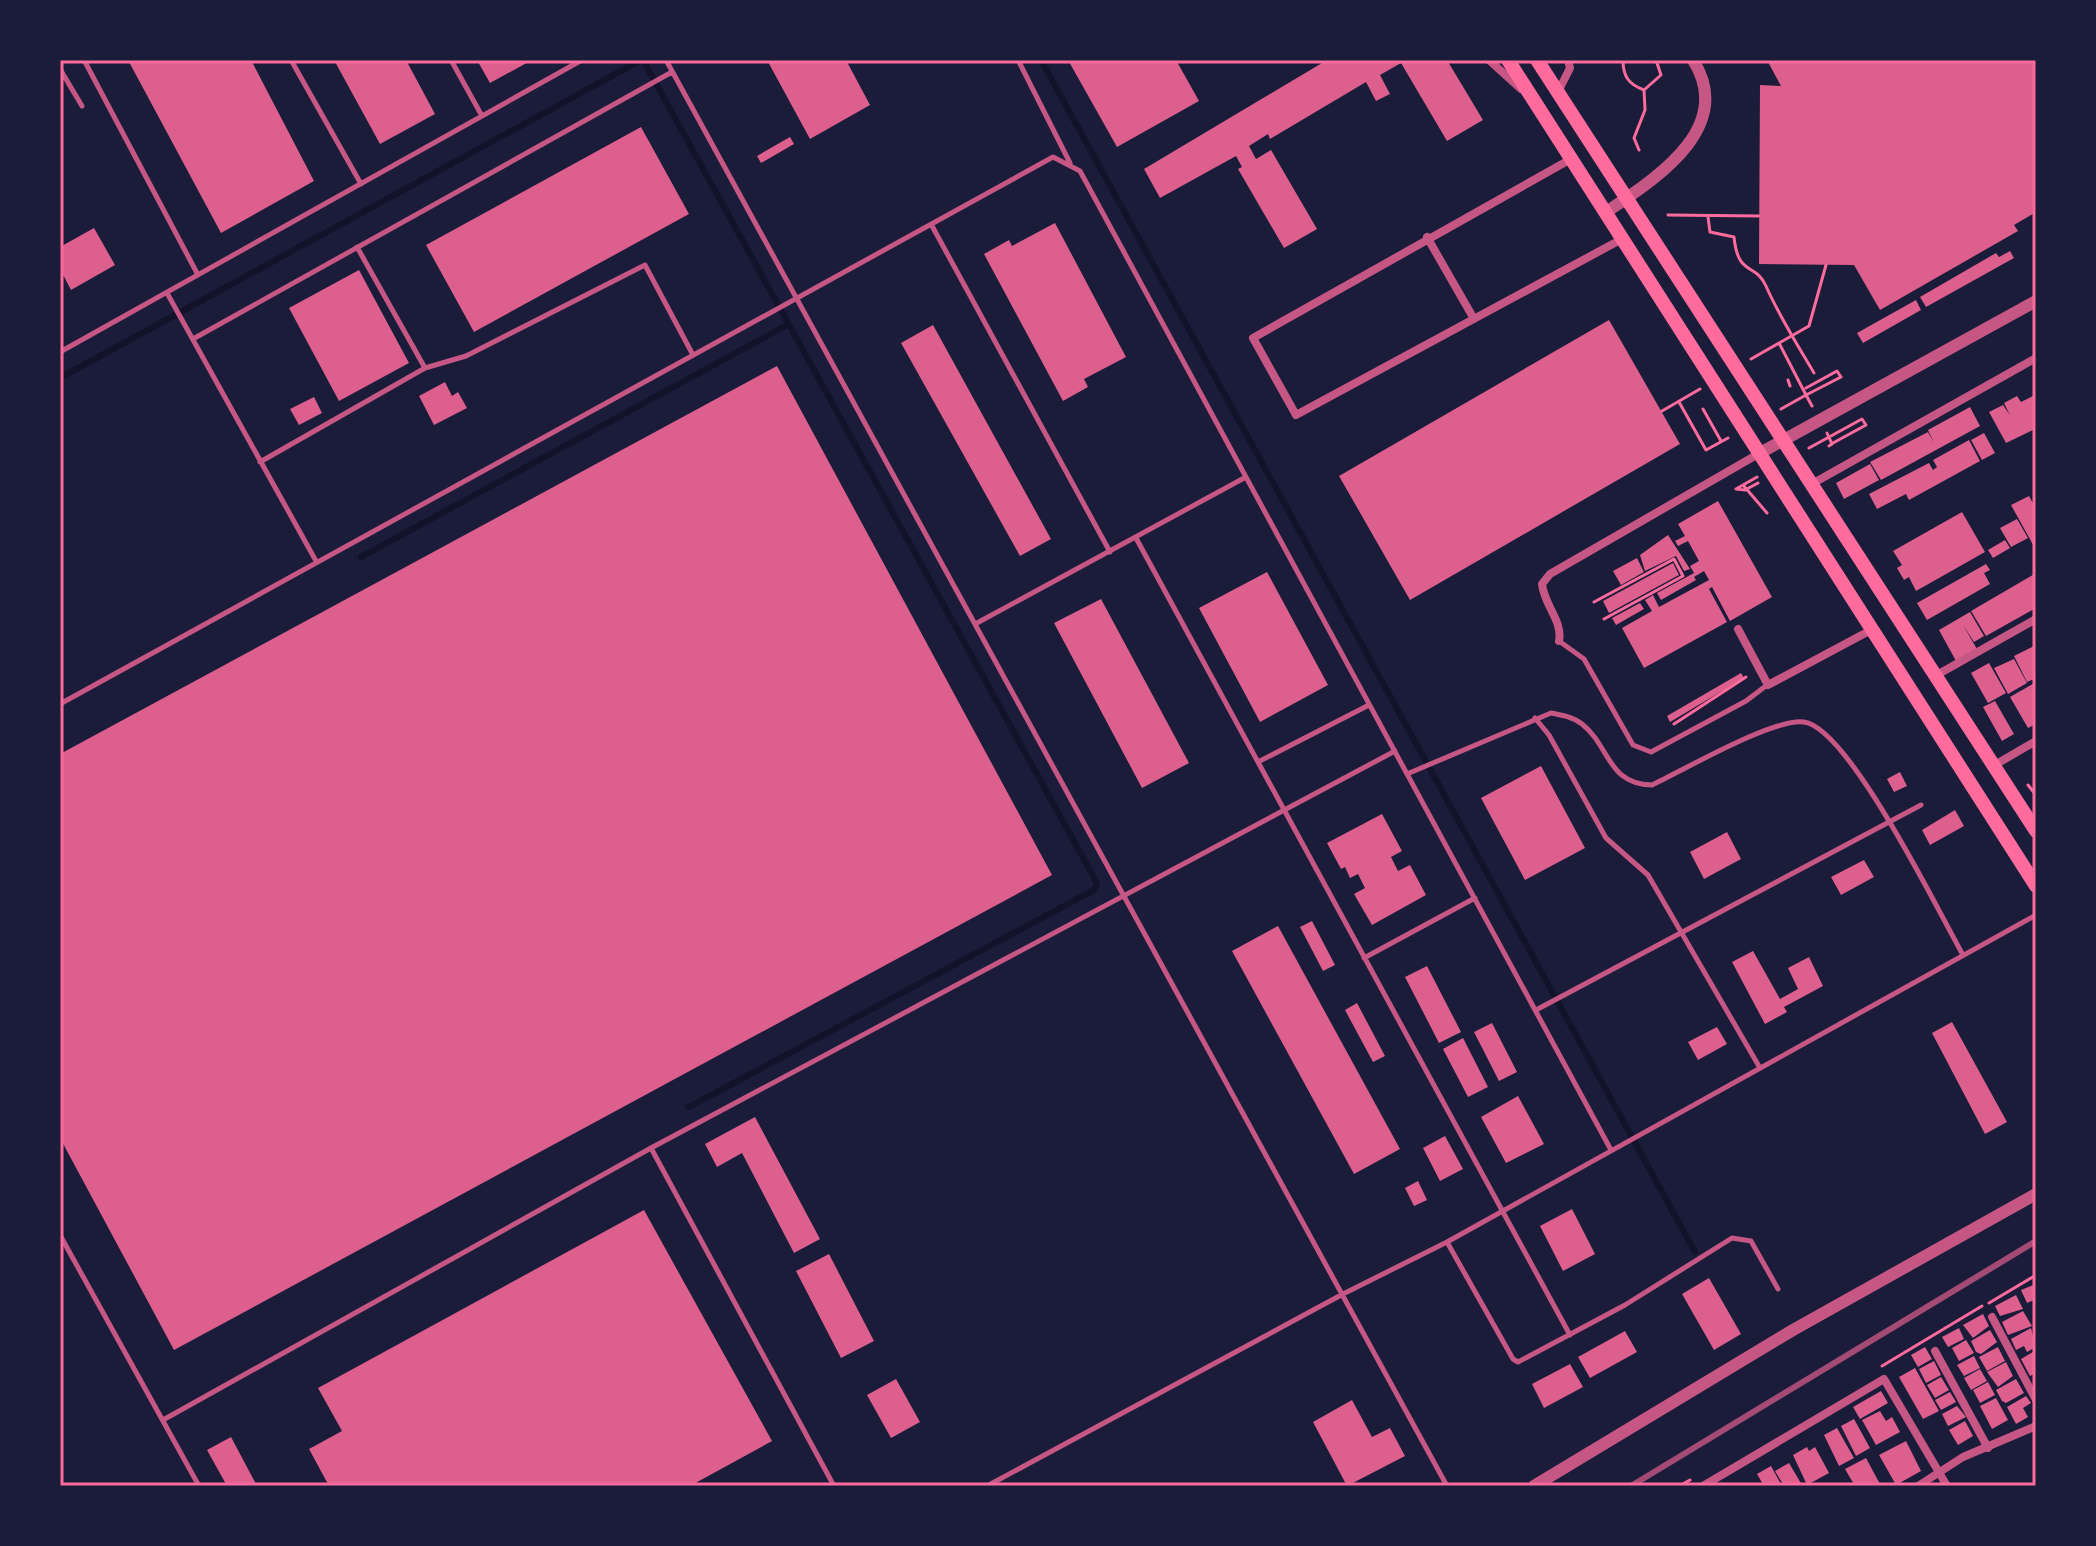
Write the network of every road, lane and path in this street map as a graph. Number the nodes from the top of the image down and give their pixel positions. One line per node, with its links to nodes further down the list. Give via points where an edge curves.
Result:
1 (84, 60): 35 (lane)
2 (291, 60): 24 (lane)
3 (451, 60): 20 (lane)
4 (582, 60): 20 (lane)
5 (666, 60): 15 (lane)
6 (1018, 60): 23 (lane)
7 (1489, 60): 18 (street)
8 (1508, 60): 18 (main road)
9 (1537, 60): 17 (main road)
10 (1568, 60): 17 (street, via 1567,78)
11 (1623, 60): 16 (path, via 1623,75)
12 (1656, 60): 16 (path, via 1661,75)
13 (1693, 60): 25 (street, via 1704,88 1697,127 1680,159)
14 (60, 69): 19 (lane)
15 (672, 72): 33 (lane); 37 (lane)
16 (1644, 90): 21 (path, via 1645,110 1634,138)
17 (1558, 93): 25 (main road)
18 (1531, 97): 22 (main road)
19 (82, 106)
20 (482, 116): 24 (lane)
21 (1639, 150)
22 (1571, 159): 26 (main road); 31 (street)
23 (1070, 163): 30 (lane, via 1053,157); 62 (lane, via 1080,171)
24 (361, 184): 35 (lane)
25 (1628, 198): 26 (street); 57 (main road)
26 (1605, 213): 32 (main road)
27 (1668, 215): 29 (path)
28 (1759, 216): 29 (path)
29 (1708, 217): 47 (path, via 1710,232 1734,237 1742,266 1761,278)
30 (931, 224): 37 (lane); 69 (lane)
31 (1427, 237): 39 (street); 39 (street, via 1253,338 1274,377 1296,415)
32 (1622, 239): 39 (street); 60 (main road)
33 (357, 247): 40 (lane); 46 (lane)
34 (1826, 265): 41 (path, via 1809,326)
35 (198, 275): 36 (lane)
36 (167, 293): 40 (lane); 42 (lane)
37 (797, 298): 43 (lane); 74 (lane)
38 (2036, 301): 57 (street)
39 (1474, 319)
40 (193, 339): 61 (lane)
41 (1779, 343): 45 (path); 51 (path, via 1806,395 1841,377 1837,371)
42 (60, 352)
43 (693, 355): 46 (lane, via 645,265 466,356); 70 (lane)
44 (2036, 358): 65 (street)
45 (1741, 365)
46 (425, 368): 61 (lane)
47 (1814, 373)
48 (1788, 380): 50 (path)
49 (1704, 386): 55 (path)
50 (1790, 386)
51 (1806, 388)
52 (1795, 394): 53 (path)
53 (1798, 400)
54 (1703, 409): 58 (path)
55 (1662, 411)
56 (1828, 437): 59 (path, via 1862,419 1866,425)
57 (1782, 439): 60 (street); 65 (main road)
58 (1721, 441)
59 (1833, 443)
60 (1760, 453): 76 (main road); 77 (street, via 1550,574 1542,584 1561,630)
61 (260, 462): 70 (lane)
62 (1246, 477): 68 (lane); 82 (lane)
63 (1758, 483): 66 (path)
64 (1743, 485): 67 (path)
65 (1809, 486): 79 (main road)
66 (1736, 489)
67 (1767, 513)
68 (1136, 538): 69 (lane); 87 (lane)
69 (1110, 552): 74 (lane)
70 (316, 561): 81 (lane)
71 (1594, 602): 72 (path, via 1674,559 1683,576)
72 (1604, 619)
73 (2036, 619): 79 (street)
74 (977, 623): 96 (lane)
75 (1738, 629): 80 (street)
76 (1873, 629): 80 (street); 95 (main road)
77 (1559, 641): 80 (lane, via 1584,659 1633,745 1642,751 1651,752)
78 (1742, 669): 84 (path, via 1747,679)
79 (1935, 676): 88 (main road)
80 (1768, 685)
81 (60, 704)
82 (1369, 705): 86 (lane); 87 (lane)
83 (1535, 718): 89 (lane); 93 (lane, via 1551,713 1584,725 1617,772 1635,784 1652,785 1778,725 1803,722 1821,728 1844,752); 99 (lane, via 1606,838 1648,875)
84 (1674, 724)
85 (2036, 741): 88 (street)
86 (1395, 751): 89 (lane); 91 (lane)
87 (1258, 762): 91 (lane)
88 (1993, 766): 92 (main road)
89 (1407, 774): 97 (lane)
90 (1921, 805): 93 (lane)
91 (1283, 809): 96 (lane); 101 (lane)
92 (2031, 812): 94 (main road)
93 (1888, 821): 99 (lane); 100 (lane)
94 (2036, 831)
95 (2036, 886)
96 (1124, 893): 104 (lane); 111 (lane)
97 (1475, 898): 101 (lane); 102 (lane)
98 (2036, 915): 100 (lane)
99 (1683, 935): 102 (lane); 103 (lane)
100 (1963, 955): 103 (lane)
101 (1364, 958): 107 (lane)
102 (1536, 1010): 105 (lane)
103 (1760, 1068): 105 (lane)
104 (651, 1148): 116 (lane); 121 (lane)
105 (1611, 1150): 107 (lane)
106 (2036, 1194): 124 (street, via 1793,1330)
107 (1502, 1211): 109 (lane); 113 (lane)
108 (60, 1235): 116 (lane)
109 (1447, 1242): 111 (lane); 113 (lane, via 1513,1359 1518,1362)
110 (1778, 1289): 113 (lane, via 1751,1241 1732,1238)
111 (1343, 1294): 122 (lane); 123 (lane)
112 (1992, 1317): 115 (street)
113 (1570, 1335)
114 (1935, 1351): 118 (street)
115 (2036, 1400)
116 (163, 1420): 120 (lane)
117 (2036, 1426): 118 (street)
118 (1988, 1448): 119 (street)
119 (1940, 1472): 125 (street, via 1884,1379); 126 (street); 127 (street)
120 (199, 1486)
121 (834, 1486)
122 (987, 1486)
123 (1447, 1486)
124 (1534, 1486)
125 (1703, 1486)
126 (1918, 1486)
127 (1947, 1486)

